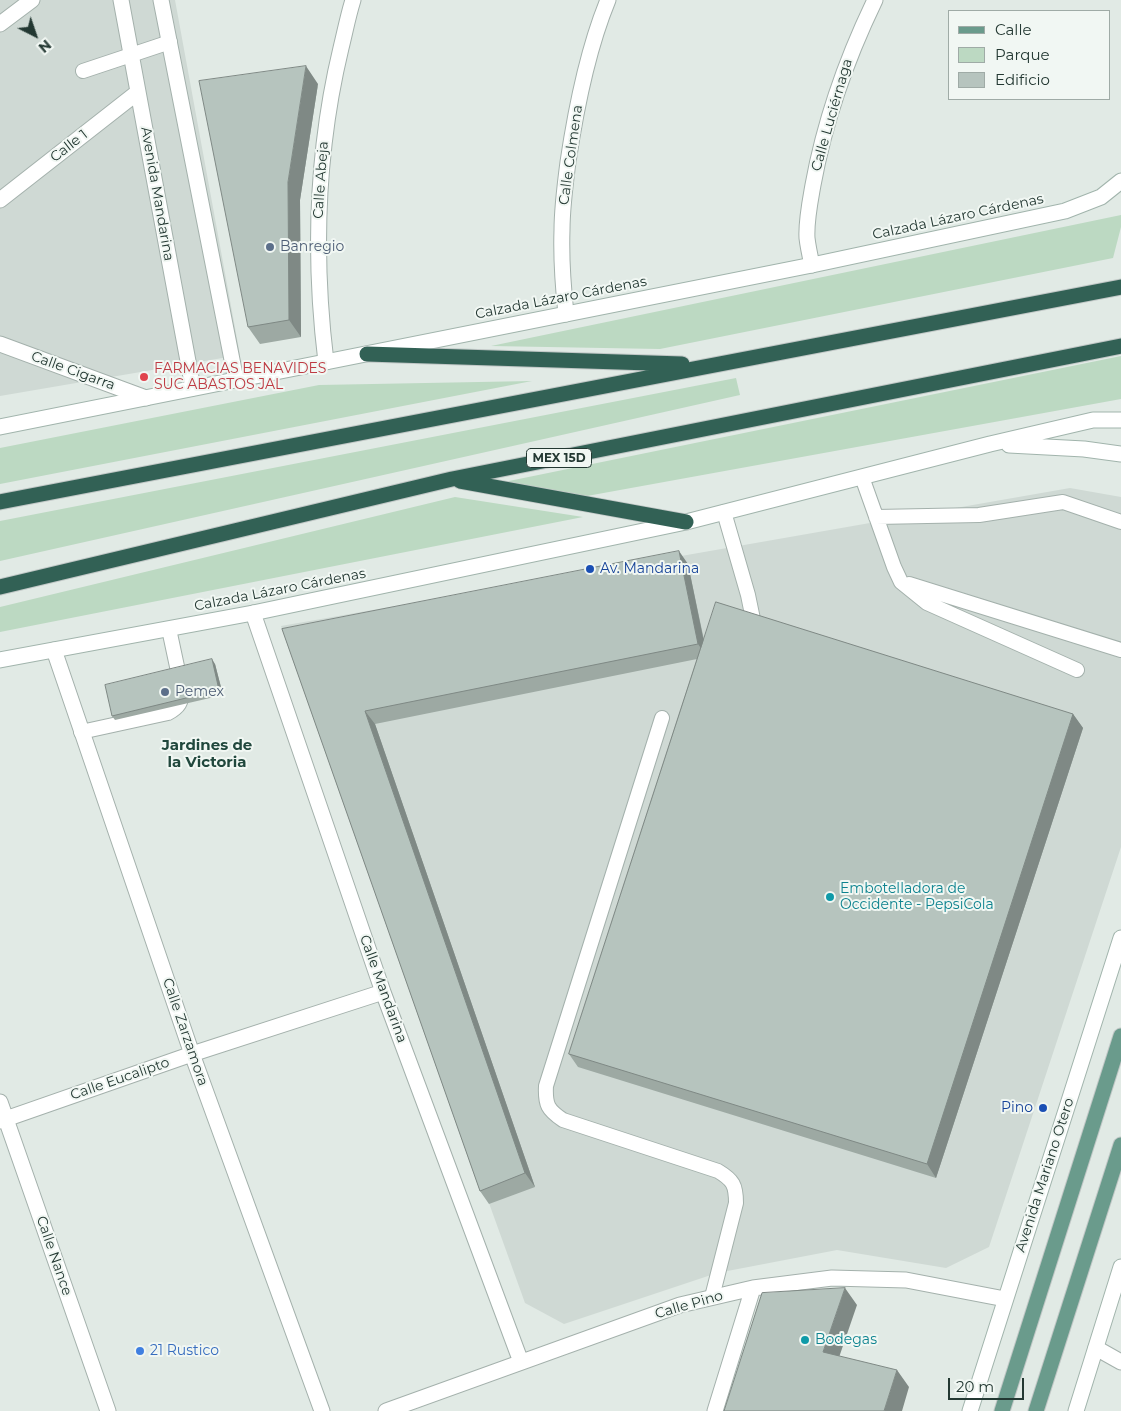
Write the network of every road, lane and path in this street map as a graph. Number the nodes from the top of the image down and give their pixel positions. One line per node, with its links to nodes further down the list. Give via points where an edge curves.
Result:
1 (32, 0): 7 (street)
2 (121, 0): 9 (street, Avenida Mandarina)
3 (161, 0): 8 (street)
4 (353, 0): 20 (street, Calle Abeja, via 335,73 318,209 320,316)
5 (608, 0): 16 (street, Calle Colmena, via 584,79 566,181 562,229)
6 (875, 0): 14 (street, Calle Luciérnaga, via 848,57 817,162 807,237)
7 (0, 24)
8 (170, 42): 9 (lane); 22 (street)
9 (131, 54): 10 (lane); 11 (street, Avenida Mandarina)
10 (83, 71)
11 (138, 92): 13 (street, Calle 1); 23 (street, Avenida Mandarina)
12 (1121, 181): 14 (street, Calzada Lázaro Cárdenas, via 1101,197 1065,211)
13 (0, 200)
14 (812, 265): 16 (street, Calzada Lázaro Cárdenas)
15 (1121, 287): 21 (highway)
16 (566, 314): 19 (street, Calzada Lázaro Cárdenas)
17 (0, 344): 24 (street, Calle Cigarra)
18 (1121, 346): 30 (highway, MEX 15D)
19 (367, 354): 20 (street, Calzada Lázaro Cárdenas); 21 (highway)
20 (326, 362): 22 (street, Calzada Lázaro Cárdenas)
21 (711, 365): 31 (highway)
22 (236, 380): 23 (street, Calzada Lázaro Cárdenas)
23 (193, 388): 24 (street, Calzada Lázaro Cárdenas)
24 (146, 398): 26 (street, Calzada Lázaro Cárdenas)
25 (1121, 420): 27 (street, Calzada Lázaro Cárdenas, via 1093,420)
26 (0, 427)
27 (990, 444): 28 (street); 29 (street, Calzada Lázaro Cárdenas)
28 (1121, 454)
29 (862, 477): 32 (street, Calzada Lázaro Cárdenas); 33 (lane)
30 (452, 480): 34 (highway); 37 (highway, MEX 15D)
31 (0, 502)
32 (724, 512): 34 (street, Calzada Lázaro Cárdenas); 39 (lane)
33 (876, 517): 35 (lane, via 979,515 1063,502); 36 (lane)
34 (686, 522): 38 (street, Calzada Lázaro Cárdenas)
35 (1121, 522)
36 (901, 582): 42 (lane); 44 (lane, via 927,603)
37 (0, 587)
38 (253, 613): 40 (street, Calzada Lázaro Cárdenas); 48 (street, Calle Mandarina)
39 (754, 624)
40 (169, 629): 41 (street, Calzada Lázaro Cárdenas); 46 (lane, via 182,690 182,700 177,708 168,713)
41 (54, 650): 43 (street, Calzada Lázaro Cárdenas); 46 (street, Calle Zarzamora)
42 (1121, 650)
43 (0, 660)
44 (1078, 670)
45 (662, 718): 56 (lane, via 546,1086 545,1100 552,1112 563,1120 718,1171 729,1178 736,1189 736,1202)
46 (82, 732): 50 (street, Calle Zarzamora)
47 (1121, 938): 57 (street, Avenida Mariano Otero)
48 (383, 992): 50 (street, Calle Eucalipto); 59 (street, Calle Mandarina)
49 (1121, 1036): 66 (main road)
50 (192, 1054): 52 (street, Calle Eucalipto); 62 (street, Calle Zarzamora)
51 (0, 1102): 52 (street, Calle Nance)
52 (3, 1120): 61 (street, Calle Nance)
53 (1121, 1146): 67 (main road)
54 (1121, 1267): 58 (street)
55 (753, 1288): 56 (street, Calle Pino); 57 (street, Calle Pino, via 832,1278 906,1280); 64 (street)
56 (712, 1297): 59 (street, Calle Pino, via 680,1305)
57 (1005, 1299): 65 (street, Avenida Mariano Otero)
58 (1096, 1348): 60 (street); 68 (street)
59 (521, 1362): 63 (street, Calle Pino)
60 (1121, 1362)
61 (108, 1411)
62 (322, 1411)
63 (386, 1411)
64 (714, 1411)
65 (970, 1411)
66 (1002, 1411)
67 (1036, 1411)
68 (1076, 1411)

